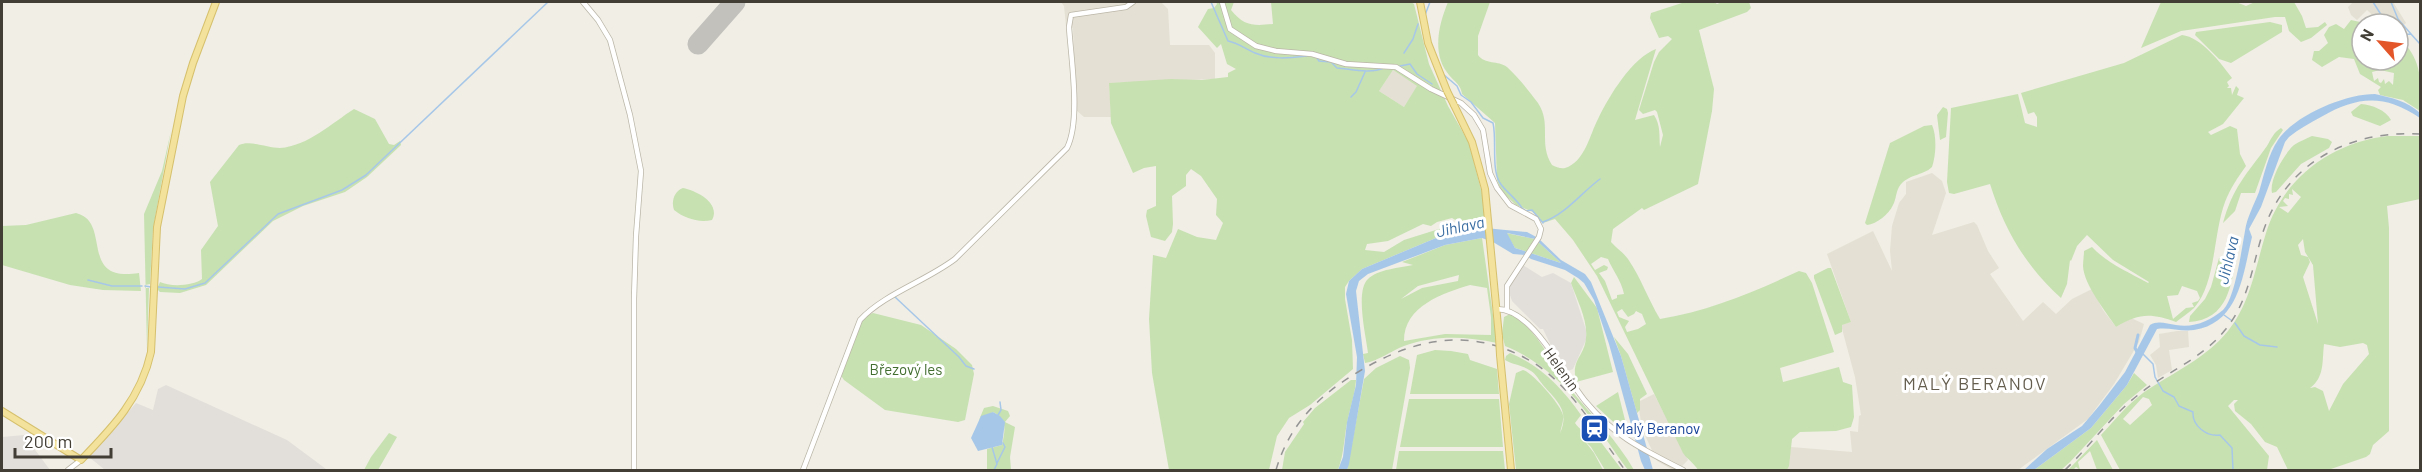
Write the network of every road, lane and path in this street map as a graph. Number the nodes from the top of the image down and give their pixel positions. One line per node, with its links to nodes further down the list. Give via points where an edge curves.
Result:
1 (216, 2): 9 (main road, via 183,96 157,227 153,339 148,364 136,395)
2 (583, 2): 11 (street, via 610,40 642,171 634,299)
3 (1133, 2): 12 (street, via 1128,7 1074,14 1070,18 1074,118 1065,151 955,259 872,309 858,324)
4 (1222, 2): 7 (street, via 1230,29 1256,46 1312,54 1346,64 1398,67 1474,114 1485,135 1490,172 1497,188 1510,205 1536,219 1541,229 1505,290)
5 (1420, 2): 6 (main road, bridge, via 1428,43 1481,169)
6 (1496, 309): 7 (street); 13 (main road, bridge)
7 (1507, 310): 14 (street, Helenín, via 1533,330 1585,401 1623,438)
8 (2, 411): 9 (main road)
9 (81, 460): 10 (street)
10 (68, 471)
11 (634, 471)
12 (803, 471)
13 (1511, 471)
14 (1683, 471)

